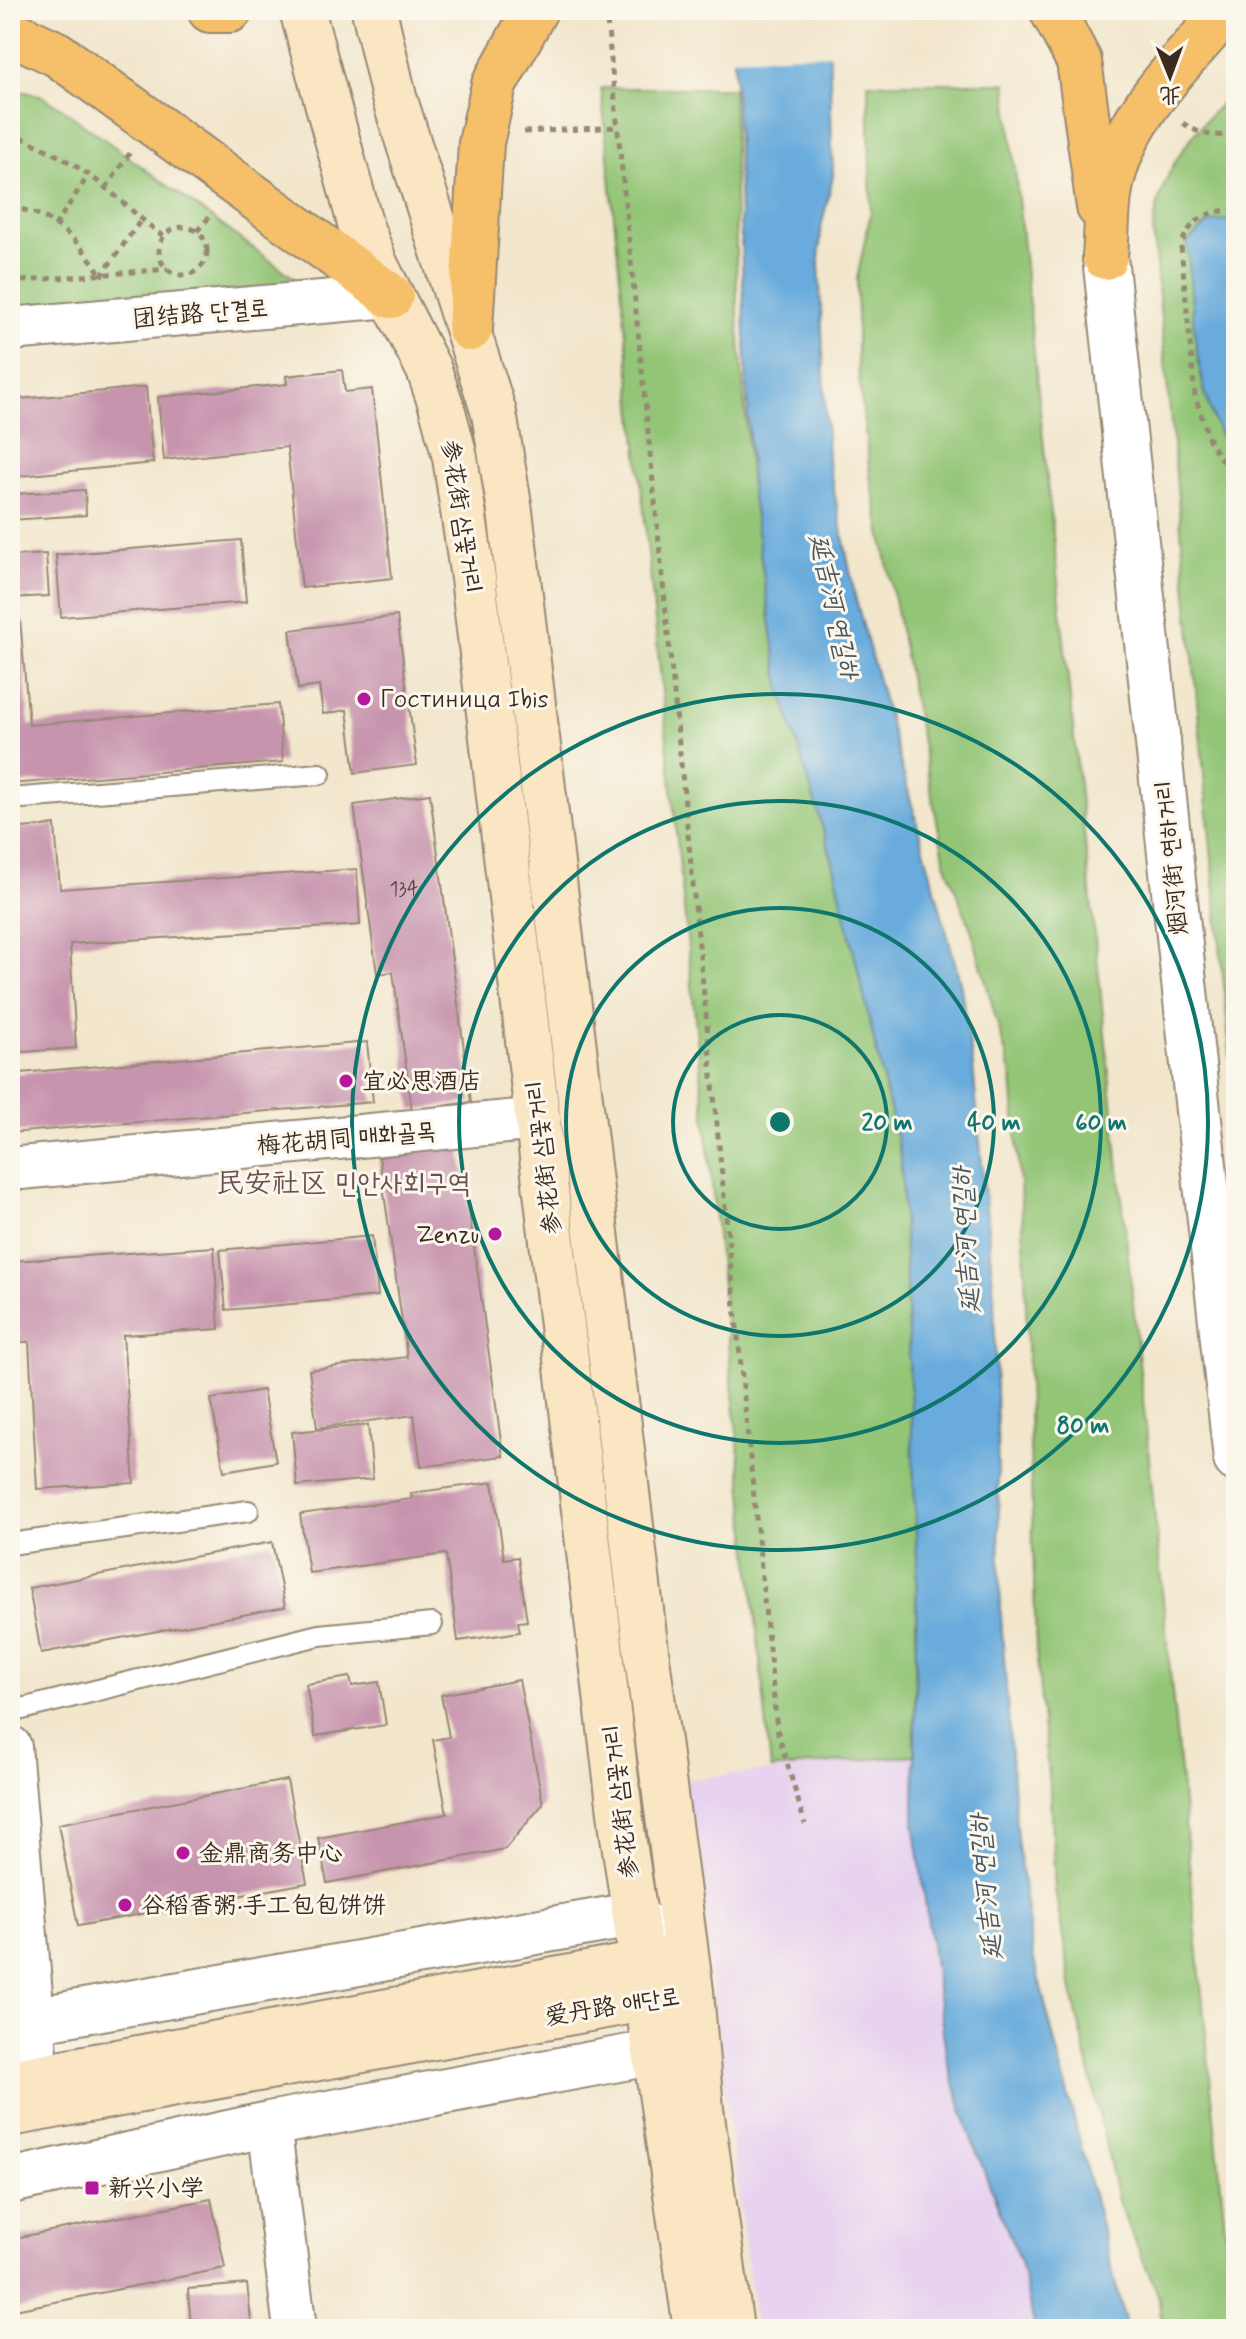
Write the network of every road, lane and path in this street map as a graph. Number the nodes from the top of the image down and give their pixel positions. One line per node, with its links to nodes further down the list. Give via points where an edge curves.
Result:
1 (210, 10): 2 (main road)
2 (230, 10)
3 (302, 10): 31 (main road, 参花街 삼꽃거리, via 361,227)
4 (374, 10): 34 (main road, 参花街 삼꽃거리, via 394,97)
5 (535, 10): 34 (main road, via 494,85 481,143)
6 (606, 10): 11 (path)
7 (1052, 10): 27 (main road, via 1079,61)
8 (1227, 10): 27 (main road, via 1143,108 1124,145 1110,188)
9 (10, 32): 31 (main road, via 57,54)
10 (1183, 123): 12 (path, via 1205,134)
11 (619, 127): 14 (path); 46 (path, via 777,1729)
12 (1236, 131)
13 (10, 133): 18 (path, via 55,153)
14 (508, 133)
15 (10, 148): 17 (path)
16 (133, 149): 19 (path)
17 (10, 163): 20 (path)
18 (88, 176): 19 (path); 24 (path)
19 (106, 188): 23 (path)
20 (11, 208): 24 (path, via 36,212)
21 (217, 210): 25 (path)
22 (1236, 210): 35 (path, via 1197,220 1181,246 1195,396 1210,442)
23 (141, 220): 26 (path); 29 (path)
24 (55, 226): 29 (path, via 78,242)
25 (197, 231): 26 (path, via 183,227); 28 (path, via 208,251 203,265 183,275)
26 (165, 237): 28 (path, via 160,255)
27 (1105, 257): 40 (street, 烟河街 연하거리)
28 (168, 269): 29 (path)
29 (101, 275): 30 (path); 32 (path)
30 (10, 282)
31 (391, 296): 32 (street, 团结路 단결로); 38 (main road, 参花街 삼꽃거리, via 429,370 455,457)
32 (103, 321): 33 (street, 团结路 단결로)
33 (10, 329)
34 (470, 329): 48 (main road, 参花街 삼꽃거리, via 494,413 510,511)
35 (1236, 483)
36 (320, 774): 37 (lane)
37 (10, 799)
38 (539, 1119): 39 (street, 梅花胡同 매화골목); 47 (main road, 参花街 삼꽃거리)
39 (10, 1169)
40 (1236, 1459)
41 (248, 1511): 42 (lane)
42 (10, 1544)
43 (432, 1624): 44 (lane, via 319,1635)
44 (10, 1712)
45 (10, 1747): 49 (street)
46 (805, 1824)
47 (633, 1915): 48 (main road, 参花街 삼꽃거리); 49 (street)
48 (666, 1977): 50 (main road, 参花街 삼꽃거리); 51 (main road, 爱丹路 애단로); 52 (main road, 爱丹路 애단로); 57 (main road, 参花街 삼꽃거리, via 701,2109)
49 (21, 2022): 51 (street)
50 (656, 2052): 53 (street); 56 (main road, 参花街 삼꽃거리)
51 (24, 2080)
52 (10, 2114)
53 (269, 2124): 54 (street); 55 (street)
54 (10, 2181)
55 (295, 2329)
56 (696, 2329)
57 (731, 2329)

